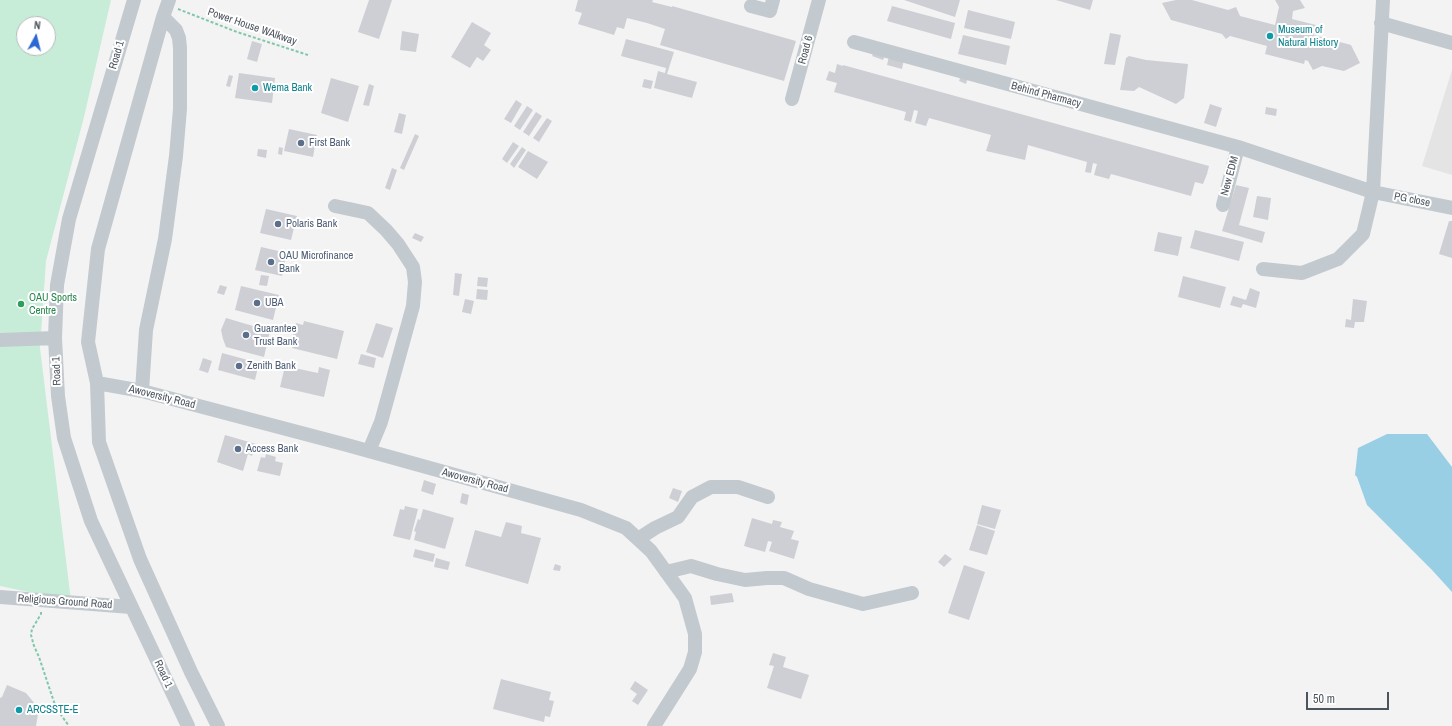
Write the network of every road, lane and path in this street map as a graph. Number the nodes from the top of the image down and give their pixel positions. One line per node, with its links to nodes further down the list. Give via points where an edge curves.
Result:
1 (134, 0): 18 (street, Road 1, via 69,219 57,285)
2 (773, 0): 5 (street, via 770,10)
3 (819, 0): 11 (street, Road 6)
4 (1383, 0): 7 (street)
5 (751, 6)
6 (167, 8): 10 (path, Power House WAlkway); 20 (street, via 98,249 88,342); 21 (street, via 179,38 180,109 165,239 146,330)
7 (1381, 24): 9 (street); 13 (street)
8 (854, 42): 12 (street, Behind Pharmacy)
9 (1452, 43)
10 (308, 55)
11 (792, 99)
12 (1238, 148): 13 (street, Behind Pharmacy); 14 (street, New EDM)
13 (1373, 192): 16 (street, PG close); 17 (street, via 1363,234 1338,259 1302,273)
14 (1222, 205)
15 (335, 206): 22 (street, via 368,213 394,239 413,267 413,306 382,422)
16 (1452, 208)
17 (1263, 269)
18 (55, 338): 19 (street); 28 (street, Road 1, via 58,396 64,438 91,521)
19 (0, 340)
20 (96, 383): 21 (street, Awoversity Road); 32 (street, via 100,442 140,559)
21 (142, 391): 22 (street, Awoversity Road)
22 (369, 451): 24 (street, Awoversity Road, via 581,510 626,528)
23 (768, 497): 24 (street, via 738,487 712,488 692,497 678,517)
24 (638, 539): 25 (street, Awoversity Road, via 651,551)
25 (666, 572): 26 (street, via 691,566 745,580 784,578 809,589 863,604); 33 (street, Awoversity Road, via 685,598 695,634 695,652 690,669)
26 (912, 593)
27 (0, 597): 28 (street, Religious Ground Road)
28 (131, 607): 31 (street, Road 1)
29 (41, 614): 30 (path, via 31,635 56,708)
30 (69, 726)
31 (188, 726)
32 (218, 726)
33 (654, 726)

